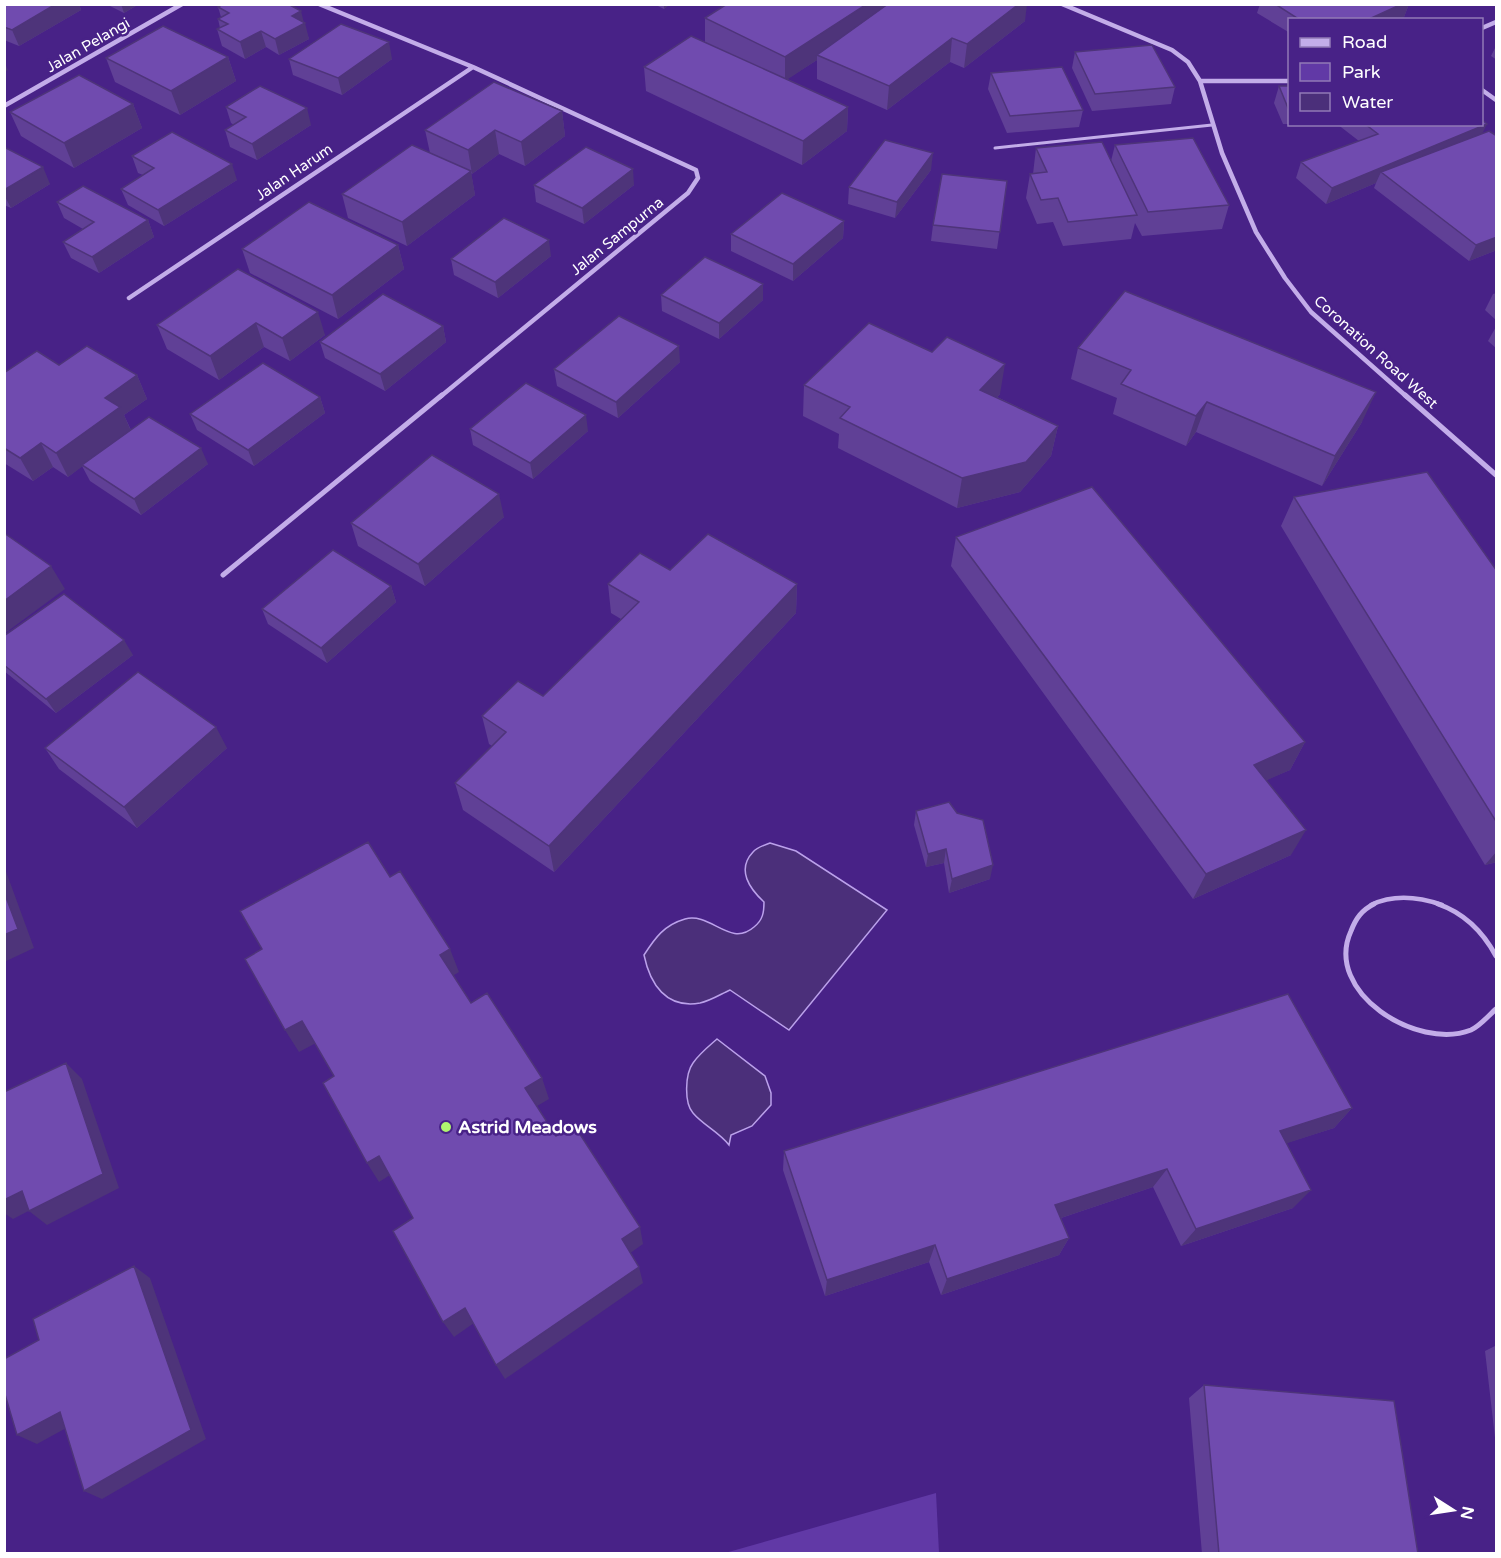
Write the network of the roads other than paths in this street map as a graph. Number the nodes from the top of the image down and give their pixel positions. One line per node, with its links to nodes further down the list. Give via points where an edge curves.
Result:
1 (182, 4): 11 (street, Jalan Pelangi)
2 (320, 4): 6 (street, Jalan Sampurna)
3 (1062, 4): 7 (street, Coronation Road West, via 1172,50 1188,62)
4 (1497, 22): 5 (street)
5 (1483, 28)
6 (473, 67): 14 (street, Jalan Harum); 16 (street, Jalan Sampurna, via 685,164 696,170 696,184)
7 (1200, 81): 8 (street); 12 (street, Coronation Road West)
8 (1288, 81)
9 (1483, 91): 10 (street)
10 (1497, 100)
11 (4, 106)
12 (1212, 125): 13 (lane); 15 (street, Coronation Road West, via 1256,232 1311,312)
13 (995, 147)
14 (129, 298)
15 (1497, 475)
16 (223, 575)
17 (1497, 956): 18 (lane, via 1471,922 1449,908 1402,897 1380,901 1362,911 1350,926 1345,945 1357,989 1396,1024 1420,1033 1447,1036 1470,1031 1488,1021)
18 (1497, 1009)

